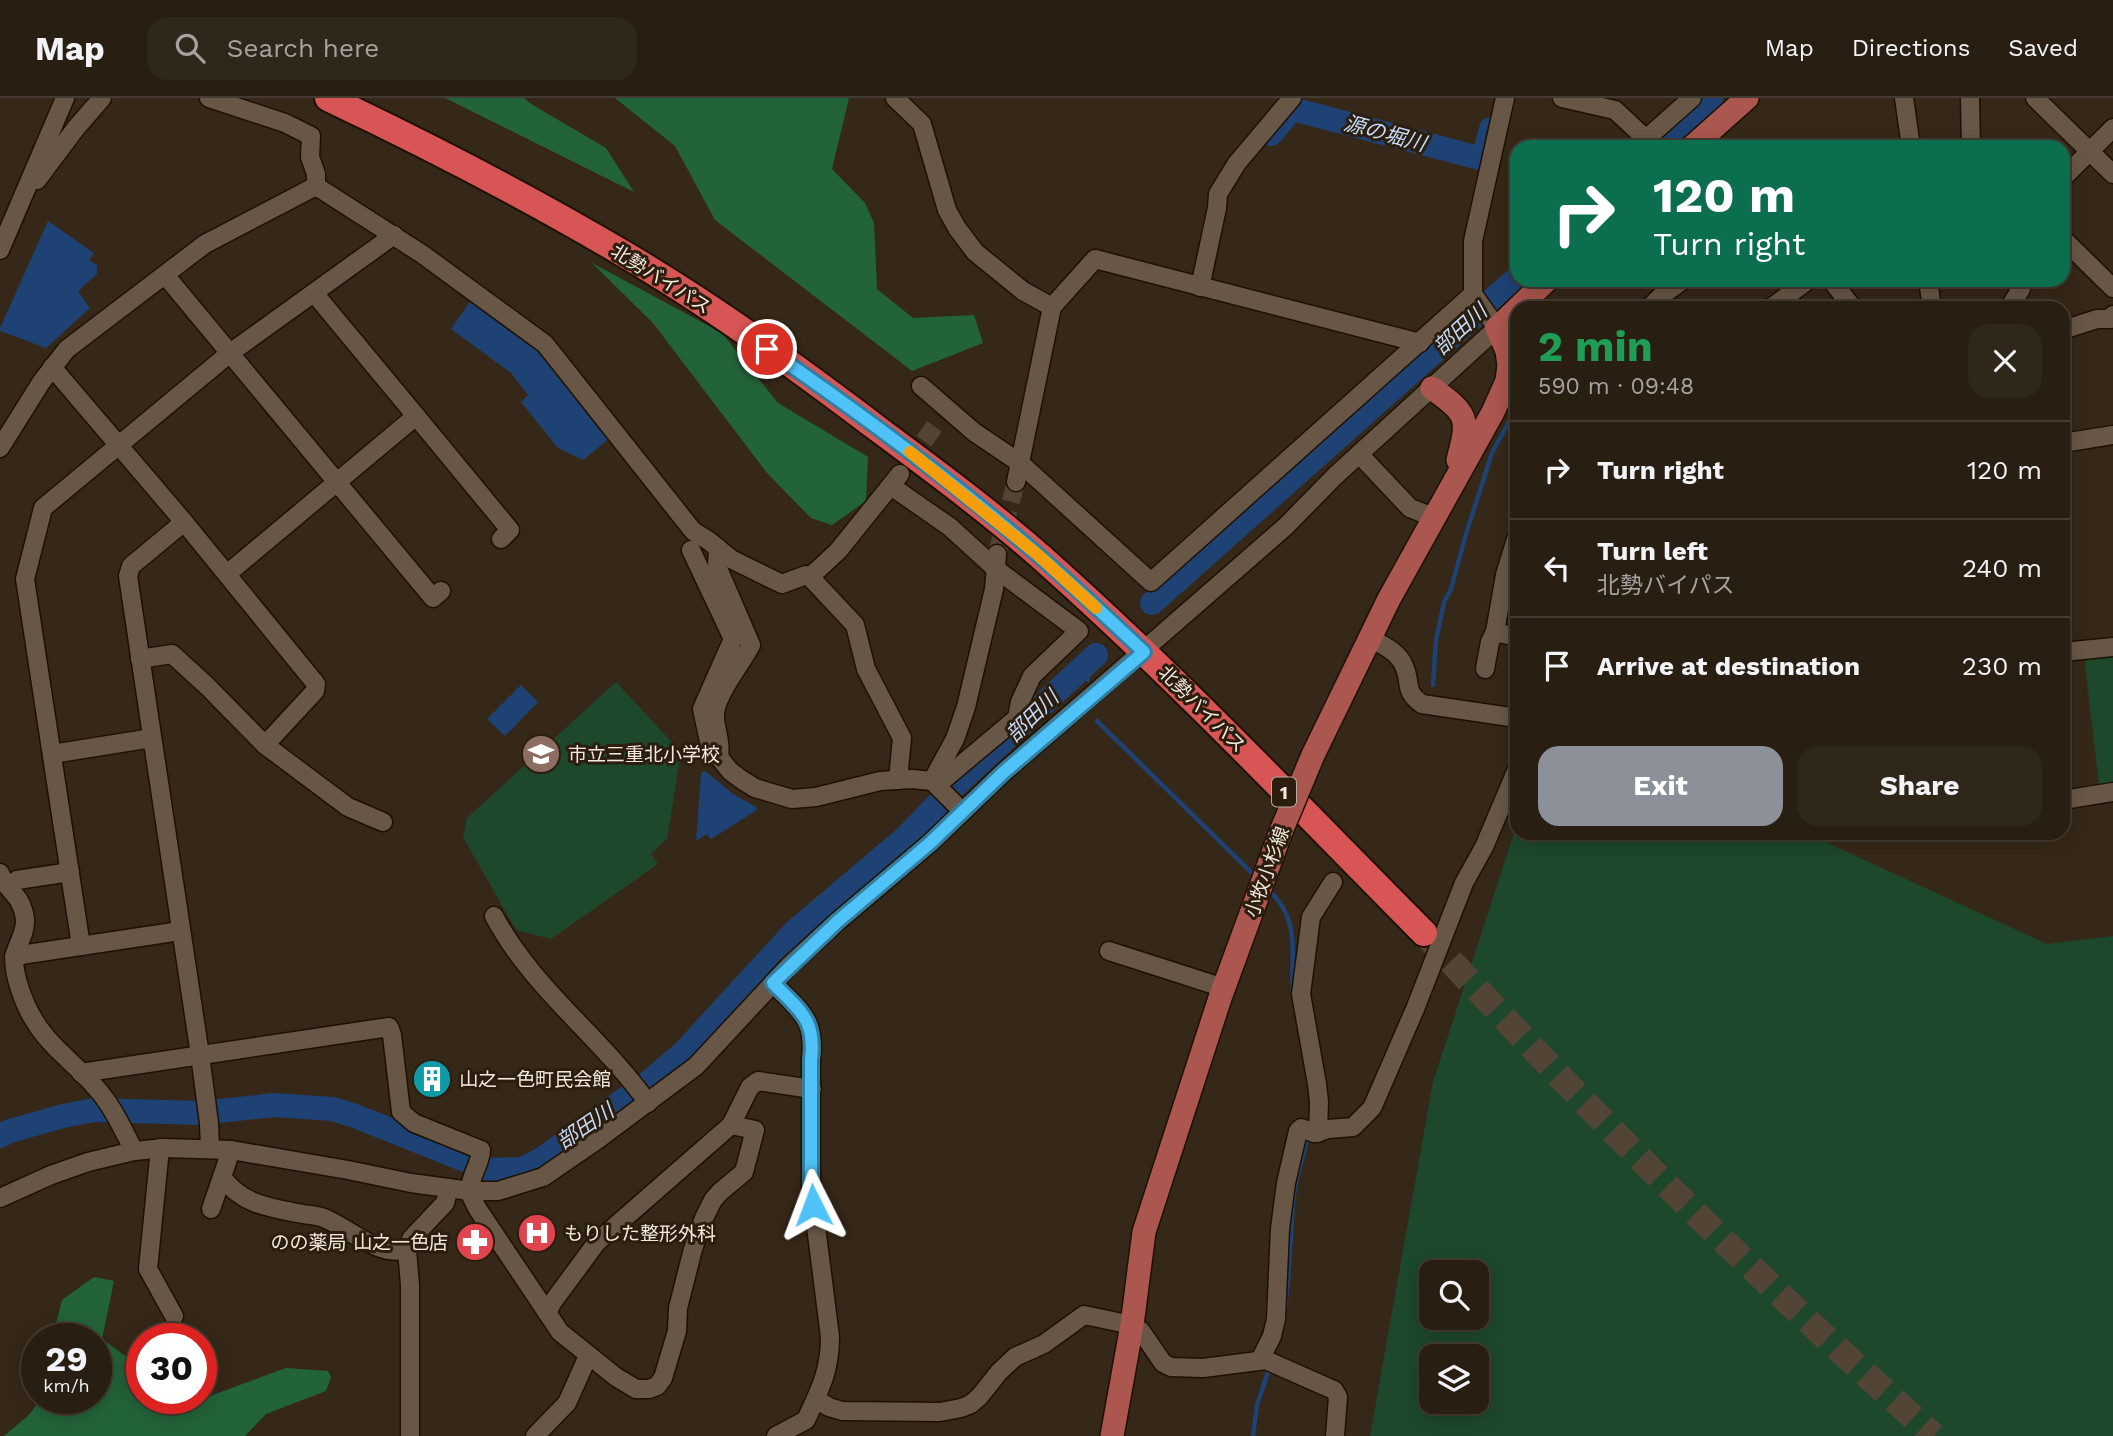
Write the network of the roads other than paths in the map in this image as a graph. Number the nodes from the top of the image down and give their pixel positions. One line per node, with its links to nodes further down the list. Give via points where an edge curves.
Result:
1 (65, 98): 22 (street)
2 (102, 98): 22 (street)
3 (209, 98): 21 (street, via 311,136)
4 (328, 98): 73 (highway, 北勢バイパス / 1, via 435,149 626,255 727,321 926,464 1038,555)
5 (895, 98): 38 (street, via 922,124 947,210 975,252 1023,291)
6 (1292, 98): 27 (street, via 1237,163 1218,194)
7 (1505, 98): 40 (street, via 1473,241)
8 (1562, 98): 9 (street, via 1615,110 1646,139)
9 (1692, 98)
10 (1746, 98): 15 (main road)
11 (1904, 98): 16 (street)
12 (1970, 98): 17 (street)
13 (2035, 98): 18 (street)
14 (2113, 128): 18 (street)
15 (1700, 140)
16 (1910, 140)
17 (1971, 140)
18 (2090, 151): 19 (street); 20 (street)
19 (2070, 171)
20 (2113, 174)
21 (316, 186): 23 (street); 26 (street, via 205,244)
22 (19, 204): 25 (street)
23 (394, 235): 33 (street); 61 (street, via 545,344 692,531)
24 (2070, 246): 32 (street)
25 (0, 250)
26 (165, 275): 44 (street); 45 (street, via 67,349)
27 (1200, 287): 38 (street, via 1096,259); 43 (street)
28 (1540, 287): 34 (main road)
29 (1677, 287): 35 (street)
30 (1799, 287): 36 (street)
31 (1836, 287): 37 (street)
32 (2113, 288)
33 (314, 293): 44 (street); 48 (street)
34 (1525, 301)
35 (1664, 301)
36 (1780, 301)
37 (1848, 301)
38 (1052, 307): 54 (street)
39 (1510, 309): 40 (main road)
40 (1484, 311): 43 (street); 47 (street); 57 (main road, 小牧小杉線, via 1507,351 1507,381)
41 (2113, 315): 42 (street)
42 (2070, 328)
43 (1420, 343): 54 (street, via 1152,582)
44 (230, 353): 51 (street); 55 (street)
45 (52, 367): 51 (street); 52 (street)
46 (921, 386): 54 (street, via 943,415)
47 (1432, 388): 53 (street); 57 (main road, via 1465,418)
48 (416, 415): 55 (street); 60 (street, via 510,530)
49 (2113, 435): 50 (street)
50 (2070, 442)
51 (118, 444): 59 (street); 79 (street, via 43,508 25,579)
52 (0, 448)
53 (1359, 454): 58 (street, via 1410,508); 73 (street, via 1286,526)
54 (1020, 463): 56 (street)
55 (337, 482): 65 (street); 67 (street, via 433,597)
56 (1016, 482)
57 (1449, 490): 58 (main road, 小牧小杉線)
58 (1433, 517): 70 (main road, 小牧小杉線)
59 (184, 522): 65 (street); 74 (street, via 131,566 128,576)
60 (501, 538)
61 (718, 548): 66 (street, via 782,584); 80 (street, via 718,566 751,645 715,711)
62 (691, 550): 80 (street, via 733,639 702,709 710,746)
63 (1510, 559): 68 (street)
64 (997, 561): 66 (street, via 895,480 838,551); 82 (street, via 966,708); 82 (street, via 1079,631 1032,677 1017,718)
65 (227, 574): 78 (street, via 316,684 315,691)
66 (810, 577): 81 (street, via 855,625 866,669 902,738)
67 (441, 591)
68 (1495, 632): 69 (street); 75 (street)
69 (1510, 635)
70 (1370, 638): 76 (street, via 1399,657 1414,699 1429,706); 98 (main road, 小牧小杉線, bridge, via 1282,829)
71 (2113, 647): 72 (street)
72 (2070, 651)
73 (1144, 652): 86 (street); 93 (highway, 北勢バイパス / 1)
74 (140, 659): 77 (street); 78 (street, via 172,654)
75 (1485, 670)
76 (1510, 717)
77 (152, 738): 79 (street); 92 (street)
78 (265, 745): 87 (street, via 348,807)
79 (52, 754): 88 (street)
80 (719, 760): 81 (street, via 755,788 792,799)
81 (898, 780): 82 (street)
82 (936, 785): 86 (street)
83 (1510, 786): 104 (street, via 1464,883 1372,1108 1353,1127)
84 (2113, 792): 85 (street)
85 (2070, 799)
86 (959, 808): 97 (street, via 930,843)
87 (383, 822)
88 (70, 872): 89 (street); 94 (street)
89 (4, 879): 96 (street, via 19,899 24,916 25,929)
90 (1333, 882): 104 (street, via 1311,917 1301,994 1319,1102)
91 (494, 915): 102 (street, via 529,971)
92 (180, 931): 94 (street); 99 (street)
93 (1424, 933)
94 (81, 946): 96 (street)
95 (1109, 951): 98 (street)
96 (14, 956): 100 (street, via 33,1018)
97 (773, 983): 101 (street, via 811,1028); 102 (street, via 696,1066)
98 (1224, 988): 117 (main road, 小牧小杉線, via 1144,1232)
99 (200, 1055): 100 (street); 106 (street); 110 (street, via 389,1027 401,1112 414,1123 481,1150)
100 (81, 1073): 108 (street, via 105,1098)
101 (811, 1089): 103 (street, via 758,1081 750,1087); 120 (street, via 811,1187 830,1346 829,1366)
102 (645, 1100): 110 (street, via 543,1177 498,1191)
103 (731, 1125): 115 (street, via 597,1242); 118 (street, via 755,1130 747,1161 744,1172 720,1192 704,1217 663,1378 649,1389 636,1389)
104 (1311, 1131): 119 (street, via 1298,1131 1286,1184)
105 (160, 1149): 106 (street); 108 (street); 116 (street, via 148,1269)
106 (210, 1149): 107 (street)
107 (231, 1150): 109 (street); 111 (street)
108 (134, 1151): 112 (street, via 88,1162)
109 (222, 1177): 113 (street); 114 (street, via 235,1192 265,1208 325,1219 384,1250)
110 (472, 1182): 111 (street); 115 (street, via 477,1208)
111 (449, 1188): 114 (street, via 445,1203 411,1239)
112 (0, 1198)
113 (211, 1209)
114 (407, 1250): 121 (street)
115 (547, 1313): 118 (street, via 560,1332)
116 (174, 1316)
117 (1132, 1325): 119 (street, via 1171,1367); 120 (street, via 1084,1315 1044,1344 1015,1357 971,1404 950,1411 842,1411); 124 (main road, 小牧小杉線)
118 (588, 1356): 122 (street, via 567,1403)
119 (1268, 1362): 125 (street, via 1334,1390 1338,1397)
120 (816, 1399): 123 (street, via 807,1420)
121 (410, 1436)
122 (535, 1436)
123 (776, 1436)
124 (1112, 1436)
125 (1335, 1436)

